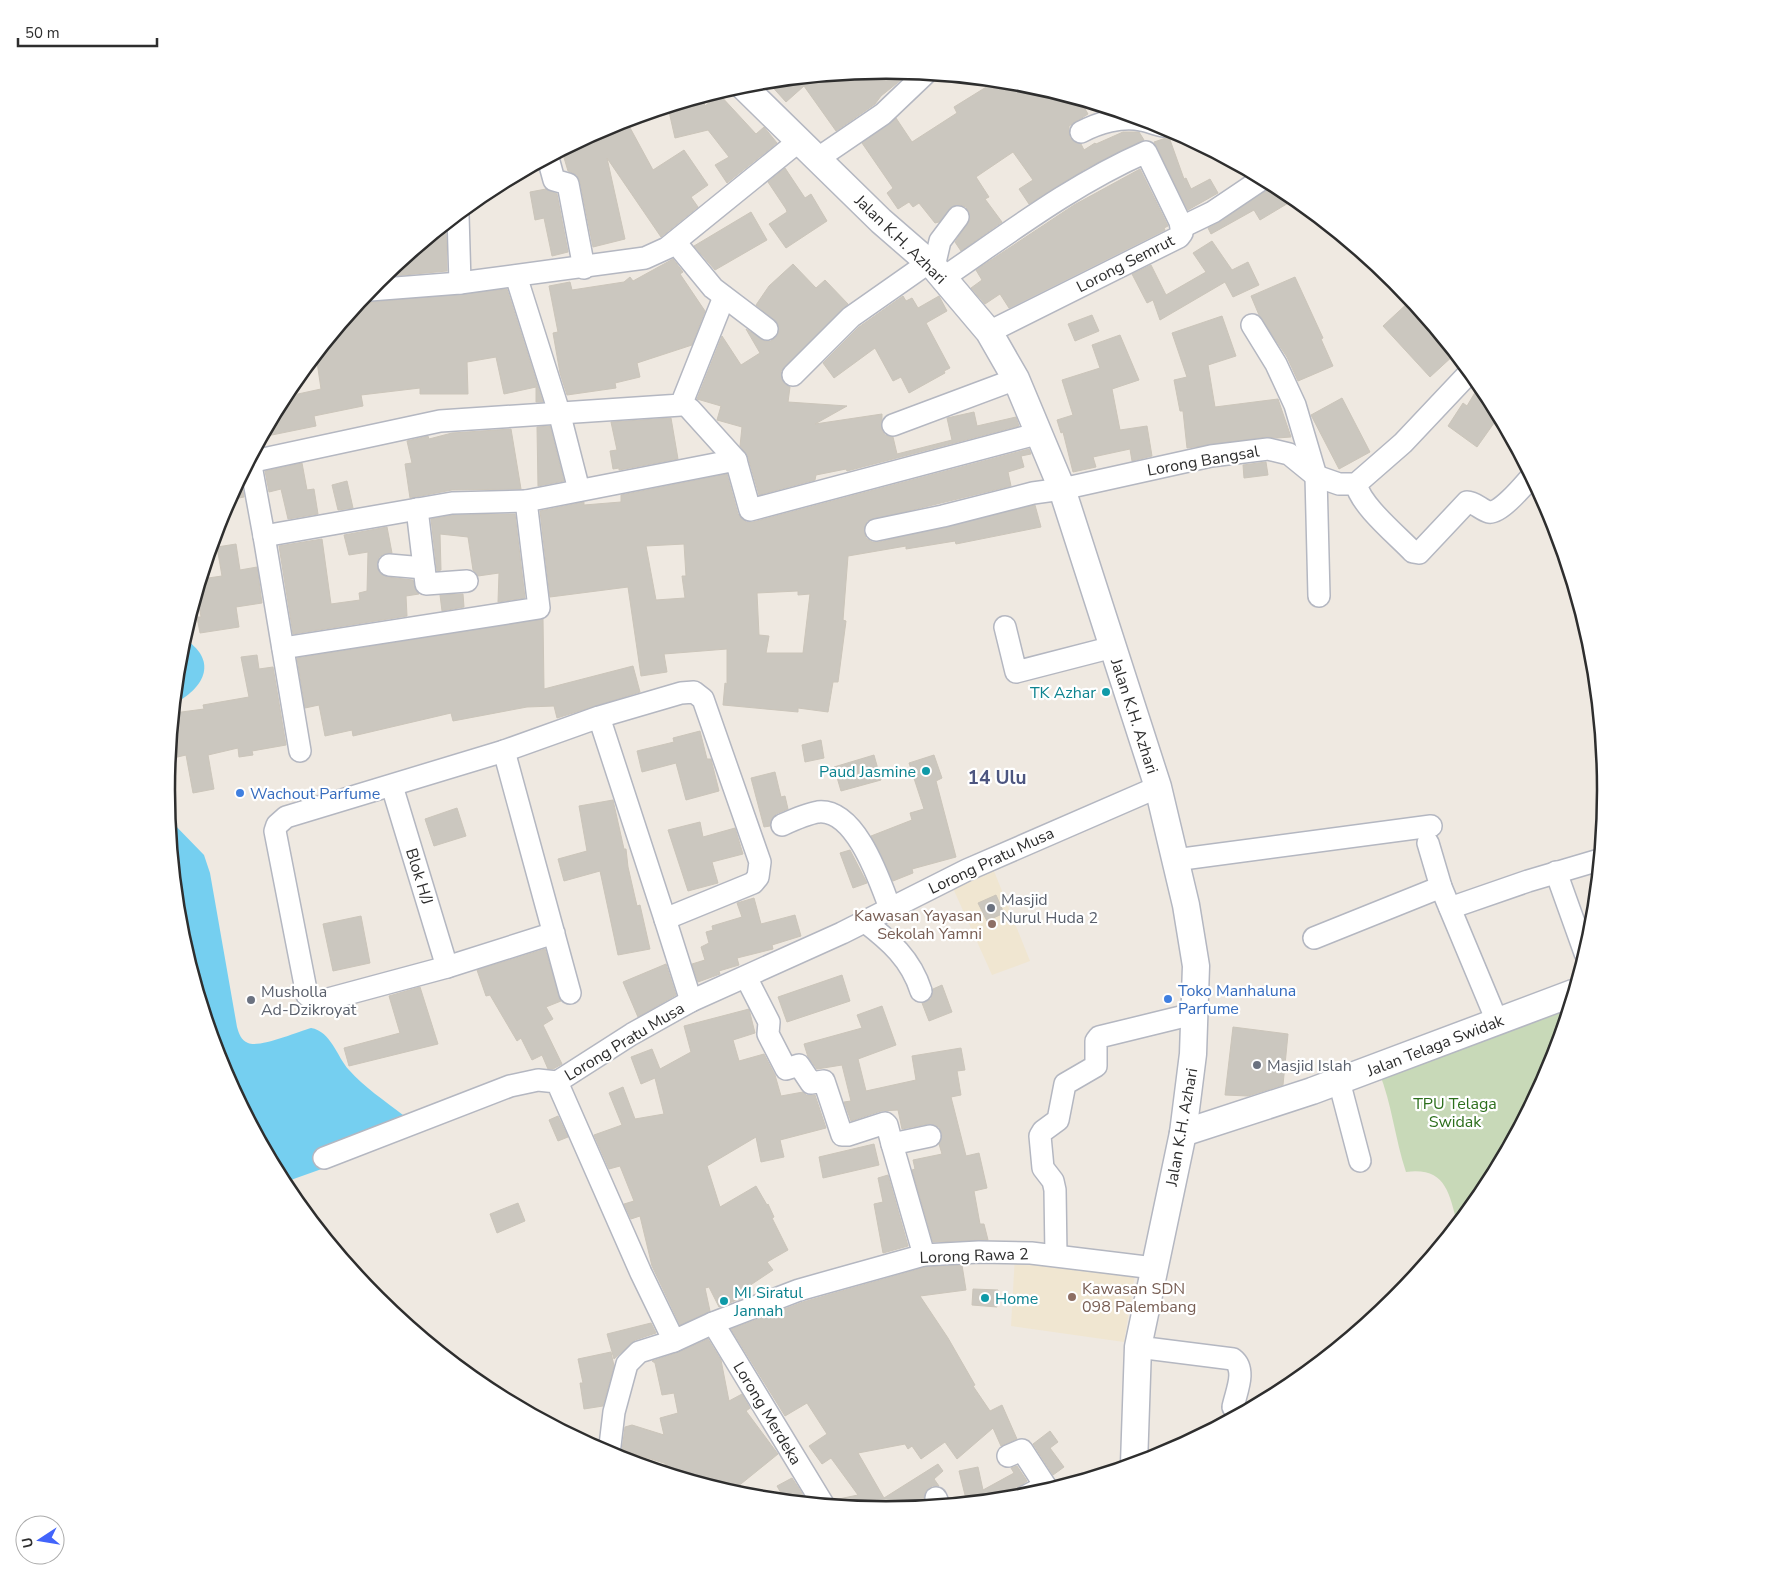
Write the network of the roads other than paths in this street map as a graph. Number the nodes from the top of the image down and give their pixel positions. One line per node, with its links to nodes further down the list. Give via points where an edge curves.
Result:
1 (919, 80): 5 (street, via 883,114)
2 (749, 92): 5 (street, Jalan K.H. Azhari)
3 (1125, 120): 4 (street, via 1096,124)
4 (1080, 132)
5 (808, 150): 11 (street); 12 (street, Jalan K.H. Azhari)
6 (550, 164): 13 (street, via 554,180 568,184)
7 (1256, 183): 10 (street, via 1213,212)
8 (958, 217): 12 (street, via 940,241)
9 (458, 222): 15 (street)
10 (1182, 227): 12 (street, Lorong Semrut, via 1146,152 1108,168 1051,204); 20 (street, Lorong Semrut, via 1179,237)
11 (675, 242): 13 (street, via 645,258); 17 (street)
12 (929, 264): 20 (street, Jalan K.H. Azhari); 21 (street, via 851,318)
13 (584, 268): 14 (street)
14 (516, 276): 15 (street); 25 (street)
15 (460, 283): 16 (street)
16 (381, 289)
17 (718, 292): 19 (street); 25 (street, via 681,405)
18 (1252, 325): 31 (street, via 1276,364 1295,405)
19 (767, 329)
20 (989, 332): 23 (street, Jalan K.H. Azhari)
21 (793, 375)
22 (1465, 378): 33 (street, via 1403,443)
23 (1016, 379): 26 (street); 27 (street, Jalan K.H. Azhari)
24 (690, 409): 29 (street)
25 (559, 412): 28 (street, via 440,421); 35 (street)
26 (893, 426)
27 (1040, 433): 29 (street, via 750,510); 34 (street, Jalan K.H. Azhari)
28 (256, 460)
29 (736, 460): 35 (street)
30 (251, 469): 39 (street)
31 (1316, 476): 33 (street, Lorong Bangsal, via 1338,484); 34 (street, Lorong Bangsal, via 1289,454 1268,449 1211,456); 43 (street)
32 (1527, 481): 33 (street, via 1497,511 1488,512 1467,502 1419,553 1413,552 1372,509 1358,492)
33 (1356, 484)
34 (1062, 489): 38 (street, Lorong Bangsal); 45 (street, Jalan K.H. Azhari)
35 (579, 490): 36 (street)
36 (526, 500): 37 (street, via 452,503); 46 (street, via 539,608)
37 (417, 509): 39 (street); 41 (street)
38 (876, 530)
39 (264, 536): 46 (street)
40 (389, 565): 41 (street)
41 (424, 568): 42 (street, via 426,584)
42 (467, 581)
43 (1319, 596)
44 (1006, 627): 45 (street, via 1016,672)
45 (1113, 647): 51 (street, Jalan K.H. Azhari)
46 (283, 648): 48 (street)
47 (599, 717): 49 (street); 59 (street, Lorong Pratu Musa); 59 (street, via 681,694 694,692 703,699 760,862 758,877 753,883)
48 (300, 751)
49 (504, 751): 50 (street); 61 (street)
50 (392, 786): 64 (street, Blok H/J); 64 (street, via 286,817 277,825 275,831 307,995 312,1000 324,1002)
51 (1158, 787): 53 (street, Jalan K.H. Azhari); 57 (street, Lorong Pratu Musa, via 967,870)
52 (782, 825): 57 (street, via 819,812 839,819 852,830 865,850)
53 (1175, 860): 56 (street, via 1430,835); 70 (street, Jalan K.H. Azhari, via 1196,966)
54 (1593, 862): 55 (street)
55 (1556, 872): 58 (street); 63 (street)
56 (1441, 887): 58 (street); 62 (street)
57 (890, 908): 60 (street, Lorong Pratu Musa)
58 (1450, 908): 71 (street)
59 (664, 919): 69 (street, Lorong Pratu Musa)
60 (864, 921): 65 (street, Lorong Pratu Musa); 66 (street, via 898,950 912,968)
61 (554, 933): 64 (street); 67 (street)
62 (1314, 938)
63 (1581, 942)
64 (447, 967)
65 (746, 977): 69 (street, Lorong Pratu Musa); 76 (street, via 768,1022 768,1034 786,1069 799,1065 811,1083 824,1081 842,1134 885,1123)
66 (921, 991)
67 (570, 992)
68 (1567, 995): 71 (street, Jalan Telaga Swidak)
69 (691, 1001): 73 (street, Lorong Pratu Musa)
70 (1193, 1014): 74 (street, Jalan K.H. Azhari, via 1193,1054); 80 (street, via 1099,1037 1096,1041 1096,1066 1065,1084 1058,1120 1040,1136 1043,1168 1053,1181 1055,1190)
71 (1497, 1021): 72 (street, Jalan Telaga Swidak)
72 (1339, 1081): 74 (street, Jalan Telaga Swidak); 78 (street)
73 (557, 1082): 77 (street, via 538,1080 510,1086); 83 (street)
74 (1182, 1133): 81 (street, Jalan K.H. Azhari)
75 (930, 1136): 76 (street)
76 (892, 1144): 79 (street)
77 (324, 1158)
78 (1360, 1161)
79 (924, 1255): 80 (street, Lorong Rawa 2, via 978,1252); 82 (street, Lorong Rawa 2, via 799,1290)
80 (1056, 1255): 81 (street, Lorong Rawa 2)
81 (1154, 1268): 84 (street, Jalan K.H. Azhari)
82 (713, 1323): 83 (street, Lorong Rawa 2); 90 (street, Lorong Merdeka)
83 (674, 1341): 86 (street, Lorong Rawa 2, via 639,1352 627,1364)
84 (1138, 1347): 85 (street, via 1233,1359 1241,1372); 88 (street, Jalan K.H. Azhari)
85 (1233, 1407)
86 (609, 1445)
87 (1008, 1456): 89 (street, via 1022,1450)
88 (1134, 1456)
89 (1043, 1484)
90 (819, 1498)

